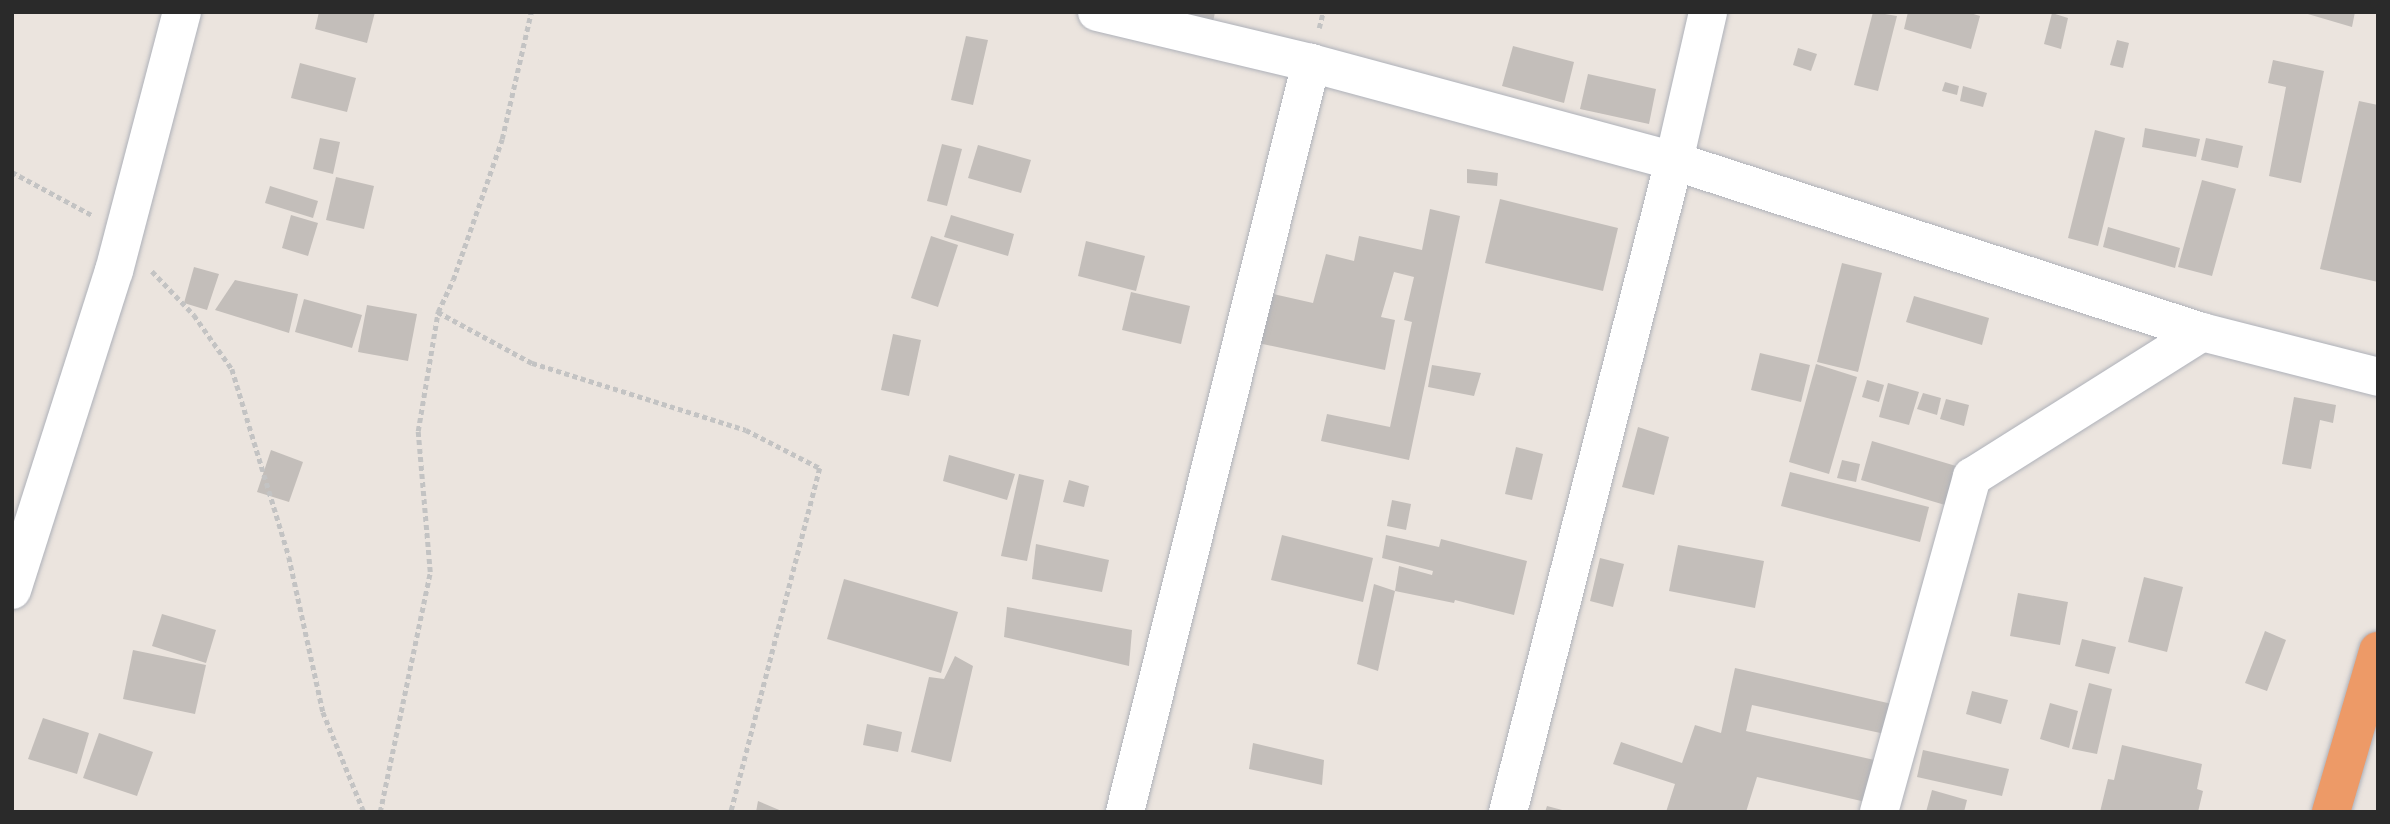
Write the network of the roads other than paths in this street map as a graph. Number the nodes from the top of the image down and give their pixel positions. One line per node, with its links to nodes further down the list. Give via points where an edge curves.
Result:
1 (181, 12): 8 (street, via 122,240)
2 (1097, 12): 4 (street)
3 (1708, 12): 5 (street)
4 (1311, 63): 5 (street); 10 (street)
5 (1674, 160): 6 (street); 11 (street)
6 (2203, 332): 7 (street); 12 (street, via 1972,477)
7 (2377, 373)
8 (12, 590)
9 (2378, 651): 13 (highway)
10 (1125, 812)
11 (1508, 812)
12 (1880, 812)
13 (2331, 812)

